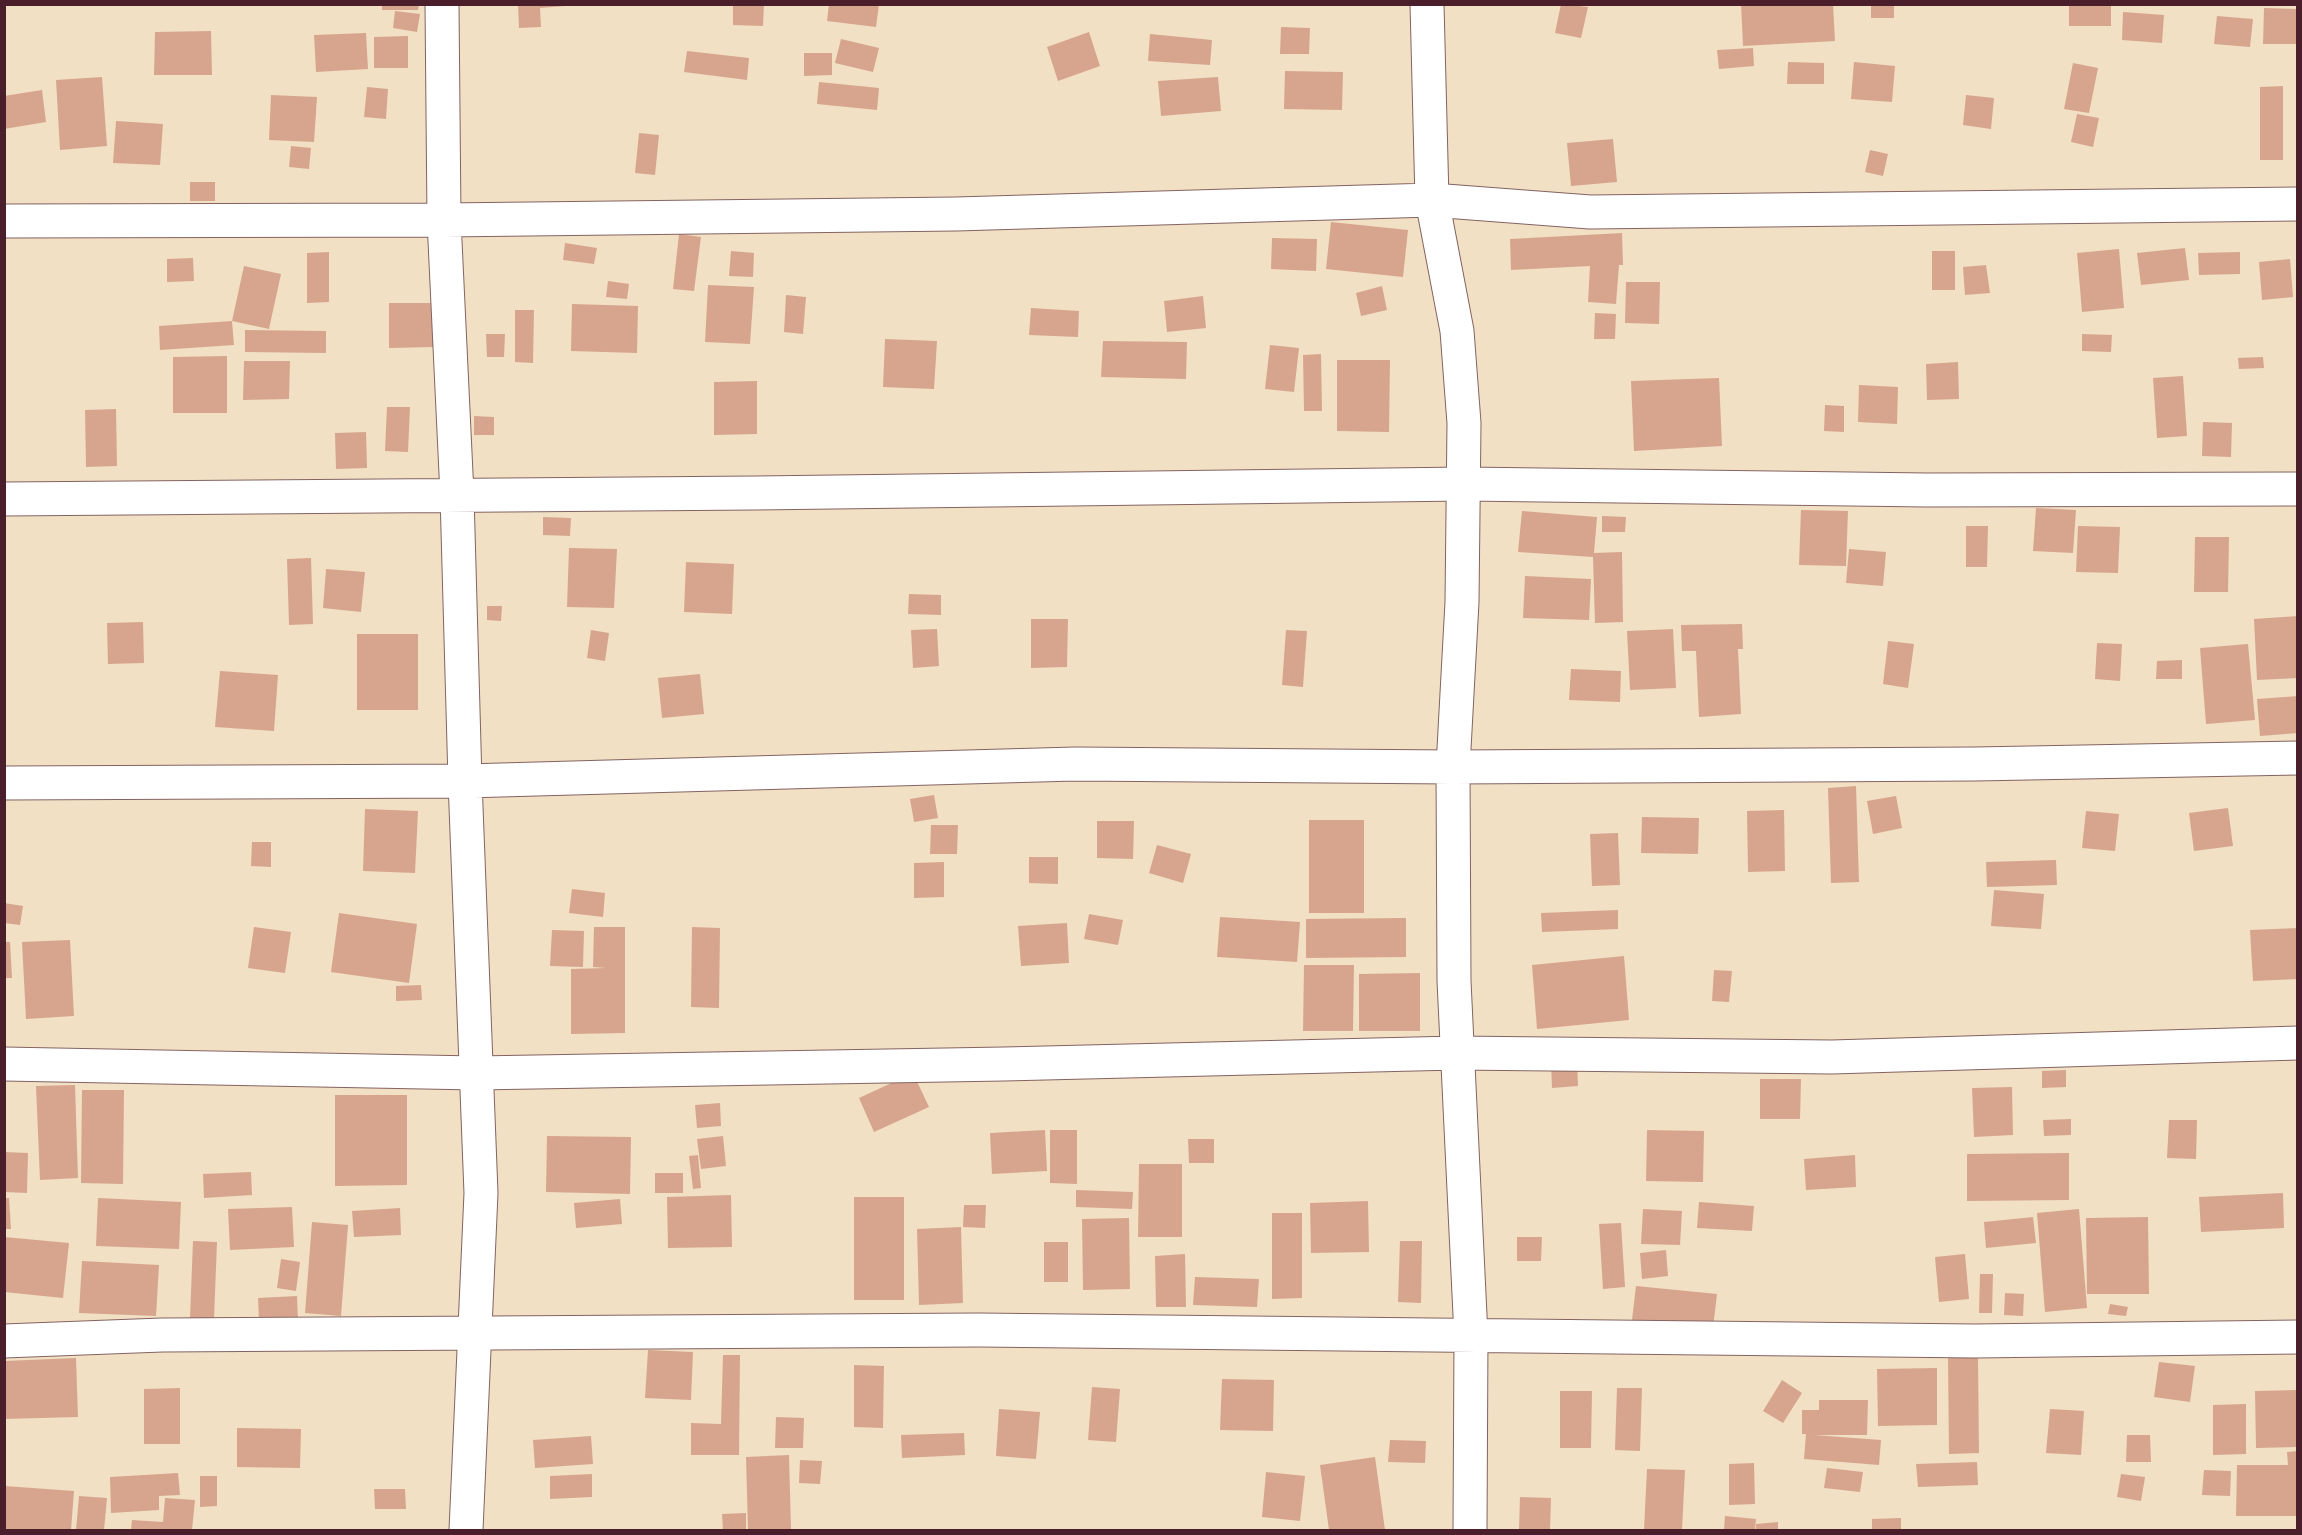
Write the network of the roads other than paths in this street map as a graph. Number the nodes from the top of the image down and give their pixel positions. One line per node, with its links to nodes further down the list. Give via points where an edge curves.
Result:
1 (442, 4): 5 (street)
2 (1427, 4): 3 (street)
3 (1432, 200): 4 (street, via 1590,212); 5 (street, via 956,214); 7 (street, via 1457,331)
4 (2298, 204)
5 (444, 220): 6 (street); 9 (street)
6 (4, 221)
7 (1465, 484): 8 (street, via 1927,490); 9 (street); 12 (street)
8 (2298, 489)
9 (457, 495): 10 (street); 13 (street)
10 (4, 499)
11 (2298, 758): 12 (street)
12 (1453, 767): 13 (street, via 1075,764); 16 (street)
13 (465, 781): 14 (street); 18 (street)
14 (4, 783)
15 (2298, 1043): 16 (street, via 1832,1057)
16 (1456, 1053): 18 (street); 20 (street)
17 (4, 1064): 18 (street)
18 (476, 1073): 19 (street, via 481,1193)
19 (476, 1334): 20 (street, via 979,1330); 22 (street, via 162,1335); 23 (street)
20 (1471, 1336): 21 (street, via 1975,1341); 24 (street)
21 (2298, 1336)
22 (4, 1341)
23 (466, 1530)
24 (1470, 1530)

